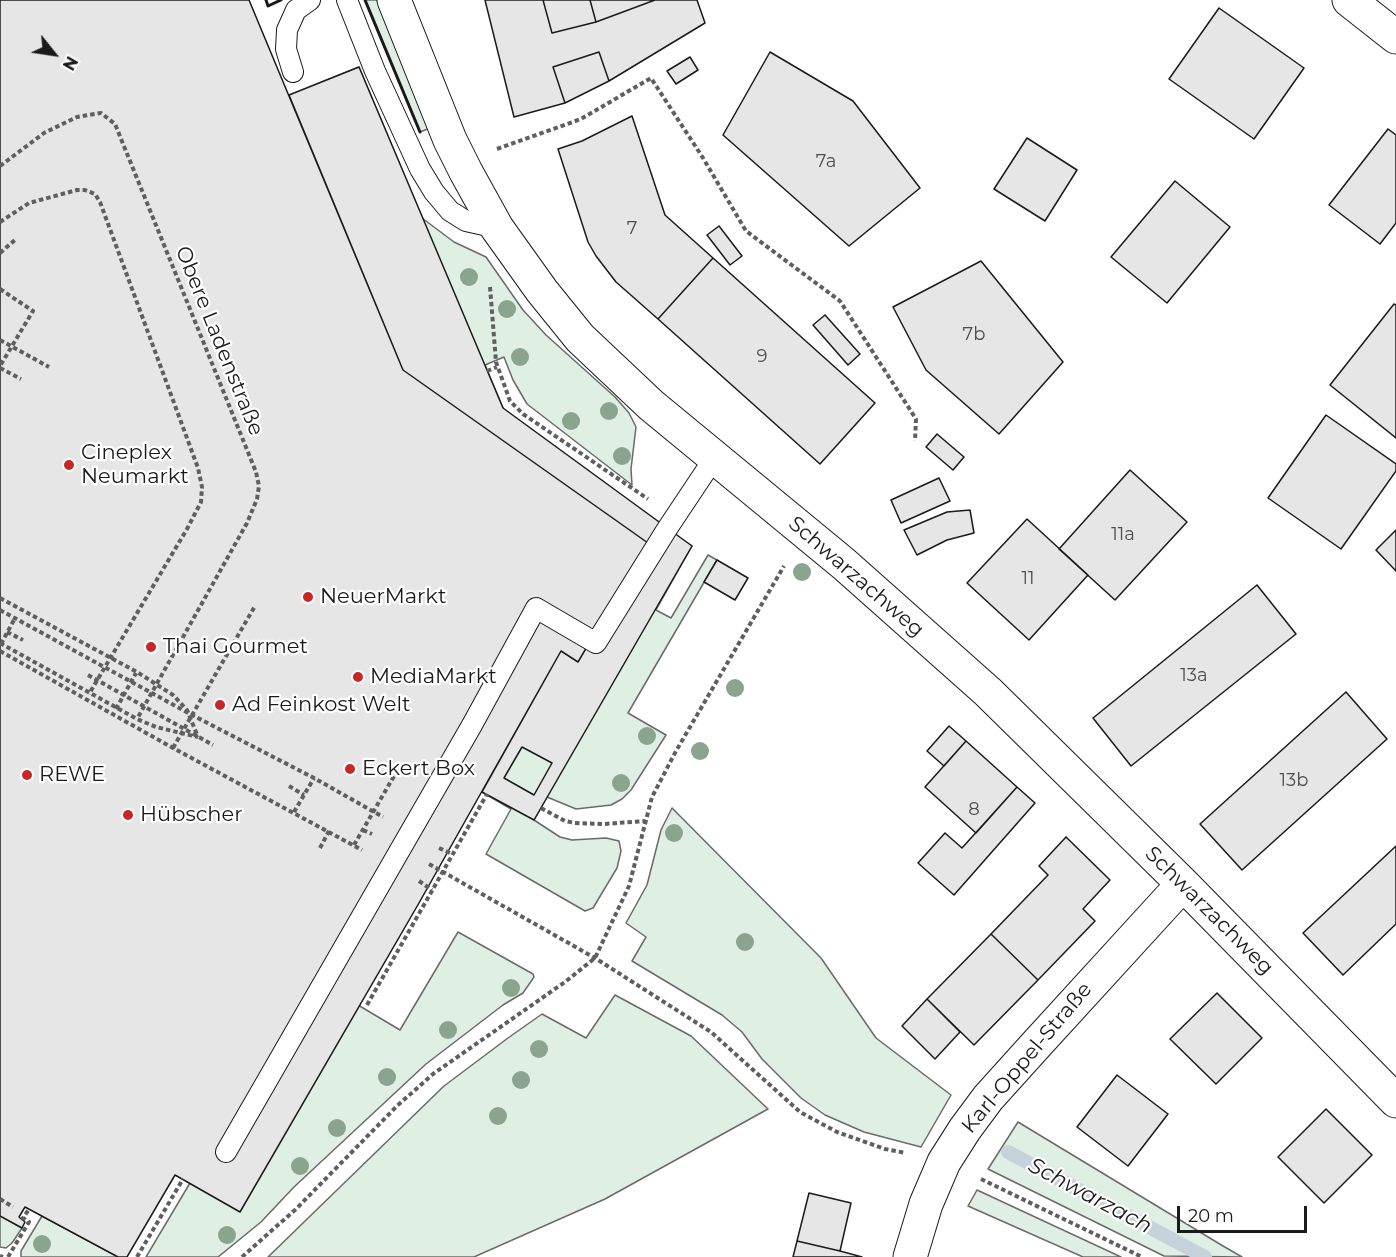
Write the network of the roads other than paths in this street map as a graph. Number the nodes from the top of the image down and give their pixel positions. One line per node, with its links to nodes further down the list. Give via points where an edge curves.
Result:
1 (310, 0): 6 (lane, via 296,10 287,30 286,49)
2 (347, 0): 7 (lane, via 375,71 434,192 450,211 466,221)
3 (394, 0): 7 (street, Schwarzachweg, via 450,140)
4 (1349, 0): 5 (street)
5 (1396, 37)
6 (293, 72)
7 (497, 228): 8 (street, Schwarzachweg, via 580,338 651,405)
8 (715, 457): 9 (street, Schwarzachweg, via 988,692); 11 (lane, via 596,644 536,608)
9 (1183, 884): 10 (street, Schwarzachweg); 12 (street, Karl-Oppel-Straße, via 988,1098 944,1162)
10 (1396, 1101)
11 (226, 1152)
12 (910, 1257)

